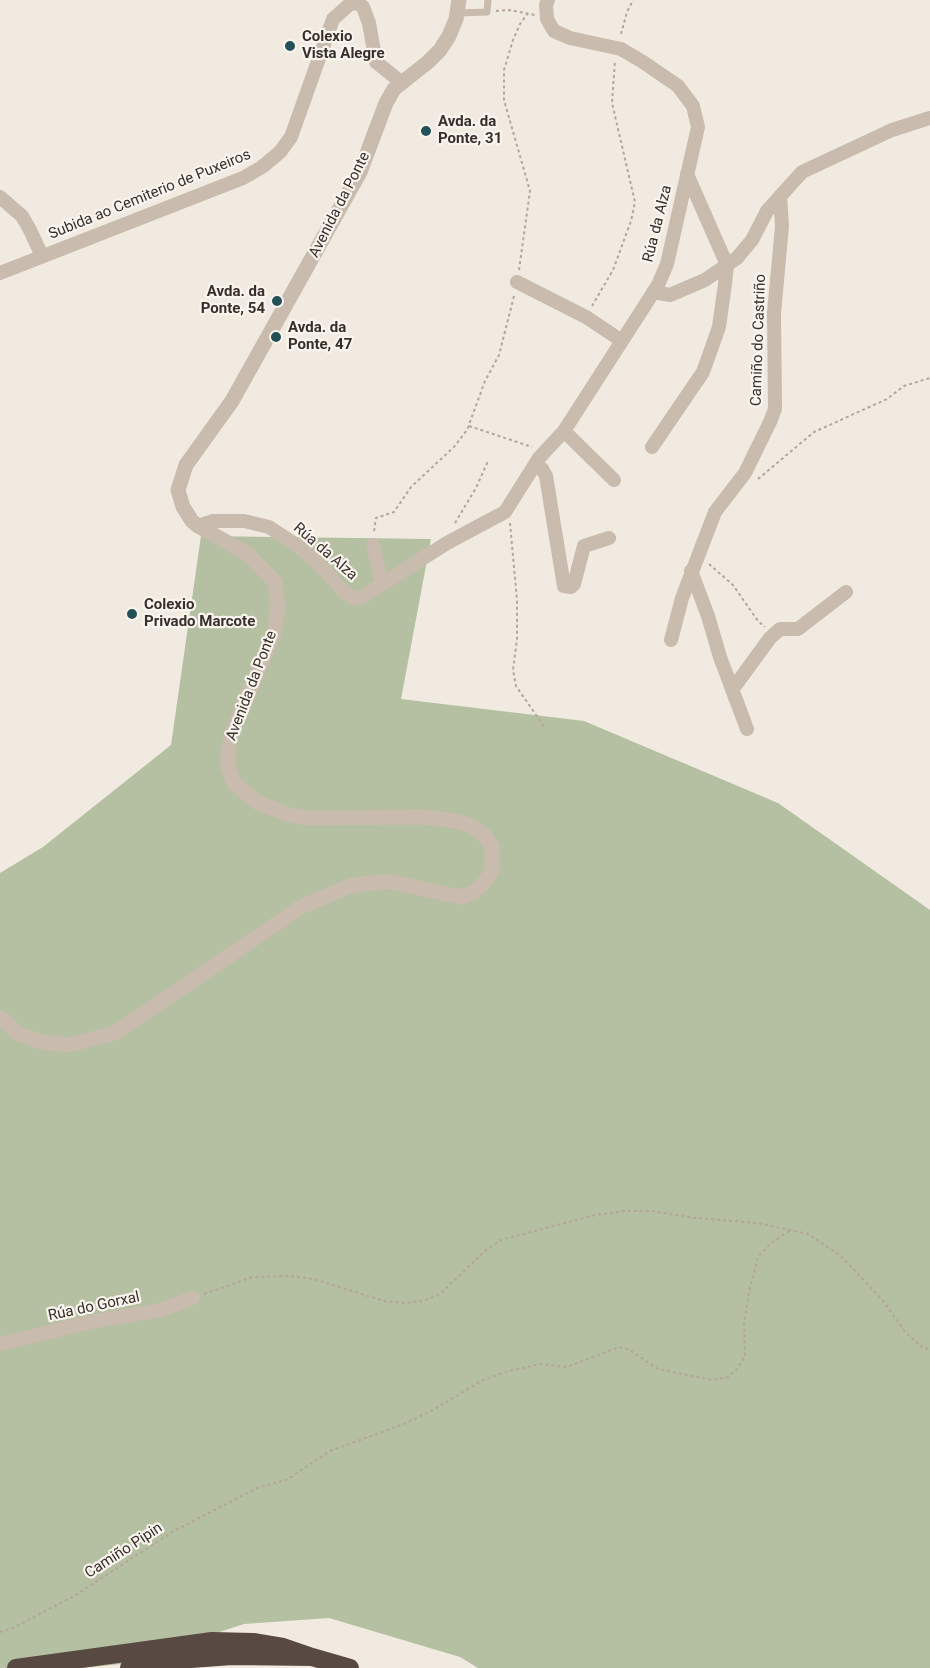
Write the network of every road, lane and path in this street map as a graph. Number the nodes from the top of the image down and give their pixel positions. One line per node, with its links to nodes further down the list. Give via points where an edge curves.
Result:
1 (488, 0): 6 (lane)
2 (548, 0): 8 (street)
3 (633, 0): 9 (path)
4 (357, 1): 10 (street, Subida ao Cemiterio de Puxeiros, via 369,23 376,62); 15 (street, Subida ao Cemiterio de Puxeiros, via 333,19 291,137 262,167 243,178)
5 (458, 6): 6 (lane); 10 (street, Avenida da Ponte, via 449,36 440,50)
6 (487, 12): 7 (path)
7 (528, 13): 8 (path); 18 (path, via 513,40 504,70 504,100 530,191)
8 (547, 19): 9 (street, Rúa da Alza, via 554,31 570,38)
9 (617, 49): 12 (street, Rúa da Alza, via 678,86 693,106 698,127); 20 (path, via 612,103 635,202 613,270)
10 (401, 82): 32 (street, Avenida da Ponte, via 386,103 360,172 252,367 186,465 179,481 179,498)
11 (930, 118): 13 (street, via 892,130 802,171)
12 (687, 174): 16 (street, Rúa da Alza); 19 (street, Rúa da Alza, via 667,264)
13 (780, 196): 16 (street, via 752,240); 36 (street, Camiño do Castriño, via 774,409 745,473 715,512)
14 (0, 197): 15 (street, via 22,216)
15 (42, 256): 17 (street, Subida ao Cemiterio de Puxeiros)
16 (728, 265): 19 (street, via 670,295); 25 (street, via 719,327 703,372)
17 (0, 273)
18 (517, 282): 20 (street); 23 (path, via 499,355)
19 (653, 292): 21 (street, Rúa da Alza)
20 (586, 316): 21 (street)
21 (622, 341): 24 (street, Rúa da Alza)
22 (930, 378): 30 (path, via 904,386 887,399 813,432)
23 (469, 426): 26 (path); 35 (path, via 454,447 411,487 394,512 376,518)
24 (564, 431): 26 (street, Rúa da Alza); 29 (street)
25 (652, 447)
26 (545, 451): 28 (street, Rúa da Alza)
27 (488, 461): 34 (path, via 453,528)
28 (536, 464): 31 (street, Rúa da Alza); 33 (street, via 546,476 564,586 572,587 584,546)
29 (614, 480)
30 (755, 482)
31 (505, 512): 34 (street, Rúa da Alza); 43 (path, via 510,520 517,600 513,670 516,686)
32 (198, 526): 38 (street, Rúa da Alza, via 213,521 244,521 269,527 298,546 353,598 362,597); 45 (street, Avenida da Ponte, via 248,554 275,582 278,606 274,633 232,732 228,751 228,768 234,783 258,803 290,815 421,817 472,826 492,847 492,870 474,892 461,897 392,882 370,883 350,886 301,907 115,1033 69,1045 42,1042 19,1034)
33 (609, 537)
34 (452, 540): 38 (street, Rúa da Alza)
35 (373, 545): 38 (street)
36 (697, 556): 37 (street, Camiño do Castriño); 40 (path, via 733,585 758,621)
37 (691, 571): 41 (street, Camiño do Castriño); 42 (street)
38 (385, 582)
39 (846, 592): 40 (street, via 798,630 780,629)
40 (774, 634): 42 (street)
41 (671, 640)
42 (732, 690): 44 (street)
43 (545, 728)
44 (747, 729)
45 (0, 1017)
46 (792, 1229): 47 (path, via 625,1211 501,1240 440,1294 423,1301 384,1301 314,1279 290,1276 253,1277); 49 (path, via 808,1234 841,1256 884,1302 906,1333 924,1349); 50 (path, Camiño Pipin, via 758,1257 744,1324 745,1356 728,1377 712,1380 658,1369 619,1347 567,1367 540,1364 483,1380 433,1410 330,1450 286,1480 259,1487 174,1531 74,1596)
47 (193, 1298): 48 (street, Rúa do Gorxal, via 161,1310)
48 (0, 1344)
49 (930, 1348)
50 (0, 1632)
51 (312, 1657): 52 (highway, via 253,1642 212,1641); 53 (highway, via 232,1656); 54 (highway)
52 (16, 1668)
53 (129, 1668)
54 (350, 1668)

